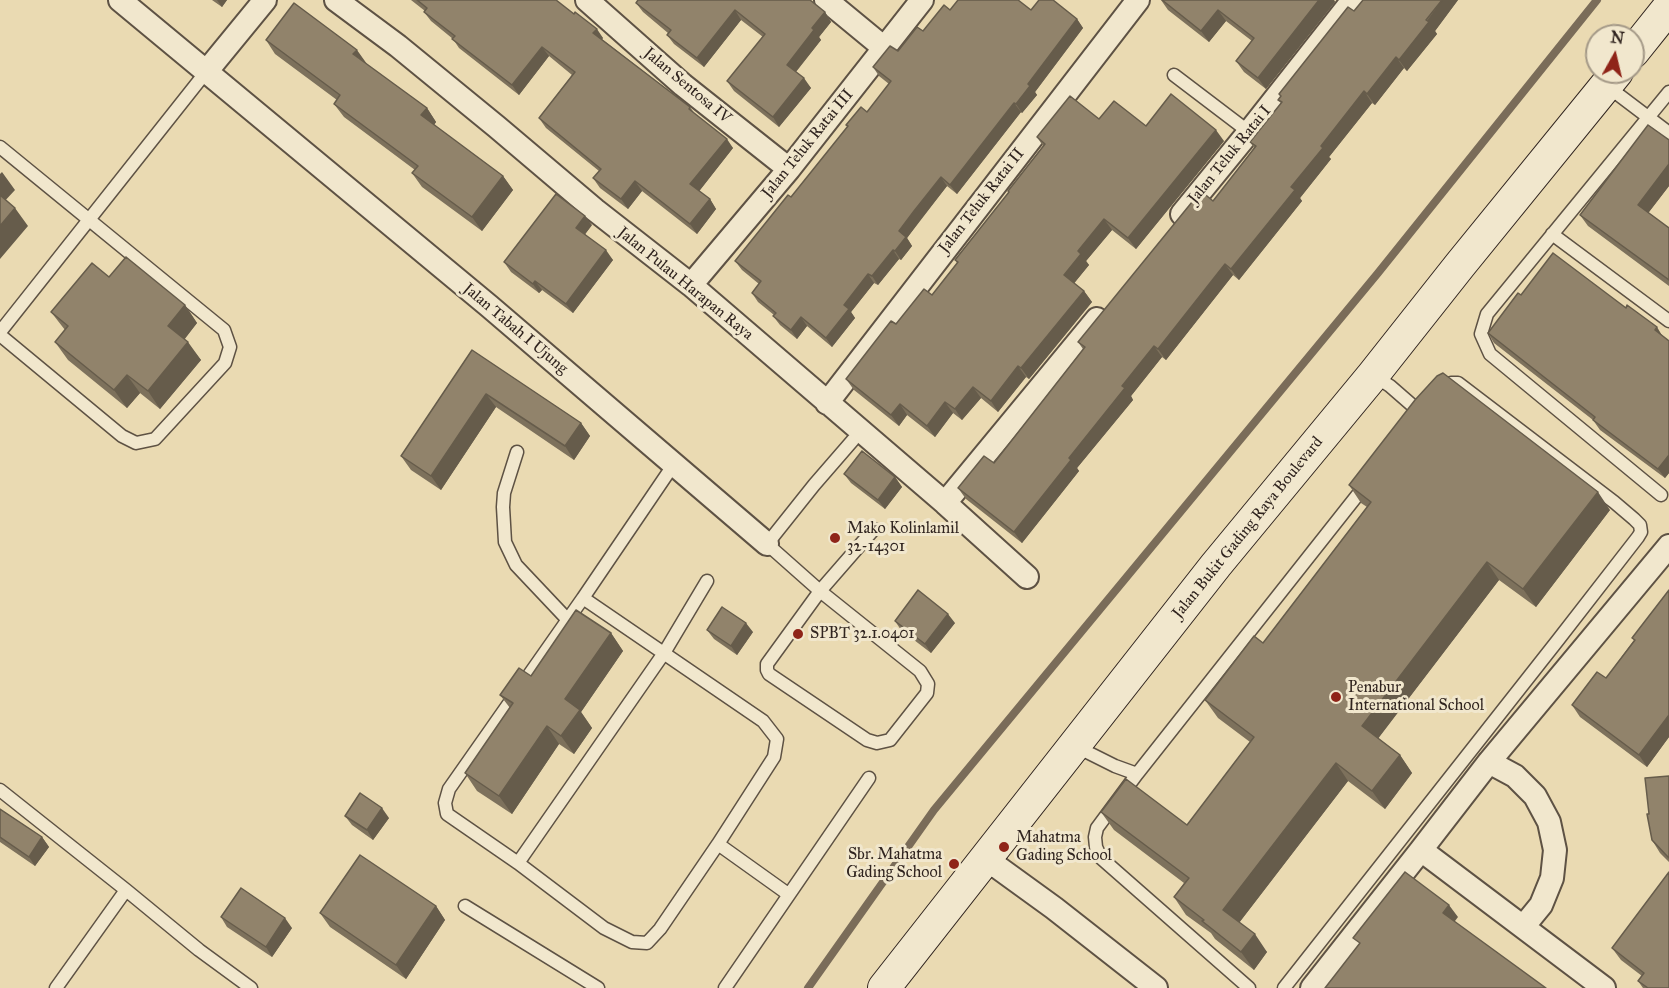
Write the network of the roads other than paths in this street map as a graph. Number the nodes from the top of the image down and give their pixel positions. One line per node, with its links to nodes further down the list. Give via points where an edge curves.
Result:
1 (120, 0): 12 (street, Jalan Tabah I Ujung)
2 (265, 0): 12 (street)
3 (336, 0): 25 (street, Jalan Pulau Harapan Raya)
4 (587, 0): 21 (street, Jalan Sentosa IV, via 683,85)
5 (826, 0): 11 (street)
6 (922, 0): 11 (street, Jalan Teluk Ratai III)
7 (1138, 0): 30 (street, Jalan Teluk Ratai II)
8 (1353, 0): 18 (street, Jalan Teluk Ratai I)
9 (1669, 7): 10 (street)
10 (1645, 37)
11 (883, 47): 21 (street, Jalan Teluk Ratai III)
12 (206, 72): 22 (lane); 33 (street, Jalan Tabah I Ujung)
13 (1174, 75): 18 (lane)
14 (1608, 84): 29 (street, Jalan Bukit Gading Raya Boulevard)
15 (1617, 84): 17 (lane)
16 (1669, 92): 17 (lane)
17 (1648, 117): 19 (lane); 24 (lane)
18 (1250, 132): 23 (street, Jalan Teluk Ratai I)
19 (1669, 133)
20 (0, 147): 22 (lane)
21 (789, 169): 25 (street, Jalan Teluk Ratai III)
22 (88, 220): 28 (lane); 28 (lane, via 224,330 231,347 225,363 155,439 136,443 122,436)
23 (1166, 234)
24 (1552, 234): 27 (lane); 35 (lane, via 1488,314 1481,334 1490,354)
25 (691, 285): 30 (street, Jalan Pulau Harapan Raya)
26 (1113, 299): 36 (street)
27 (1669, 321)
28 (0, 333)
29 (1373, 375): 46 (street, Jalan Bukit Gading Raya Boulevard, via 1216,565); 66 (lane, via 1425,409 1444,387 1458,383 1614,502 1640,525 1641,532)
30 (827, 403): 36 (street, Jalan Pulau Harapan Raya)
31 (853, 440): 38 (lane)
32 (517, 452): 44 (lane, via 504,493 505,542 516,565)
33 (674, 464): 38 (street, Jalan Tabah I Ujung); 43 (lane)
34 (1377, 469): 48 (lane)
35 (1661, 495)
36 (945, 503): 40 (street, Jalan Pulau Harapan Raya)
37 (874, 529): 42 (lane)
38 (767, 544): 42 (lane, Jalan Tabah I Ujung)
39 (1669, 546): 47 (street)
40 (1027, 577)
41 (707, 581): 45 (lane)
42 (820, 591): 42 (lane, Jalan Tabah I Ujung, via 767,664 767,670 867,740 890,740 927,693 928,684 920,671)
43 (583, 598): 44 (lane); 45 (lane)
44 (567, 619): 54 (lane, via 449,789 445,802 447,814)
45 (664, 653): 51 (lane, via 763,721 777,739 774,757); 54 (lane)
46 (1076, 744): 48 (lane); 53 (street, Jalan Bukit Gading Raya Boulevard)
47 (1489, 762): 52 (street); 58 (street, via 1515,776 1535,796 1549,822 1555,850 1552,878 1541,905)
48 (1137, 774): 65 (lane, via 1097,828 1096,847 1101,858)
49 (869, 778): 56 (lane)
50 (0, 790): 55 (lane)
51 (718, 844): 54 (lane, via 647,943 632,942 604,928); 56 (lane)
52 (1421, 850): 58 (street); 67 (street)
53 (985, 858): 63 (street, Jalan Bukit Gading Raya Boulevard); 64 (street)
54 (518, 863)
55 (126, 890): 59 (lane); 60 (lane)
56 (788, 894): 62 (lane)
57 (465, 906): 61 (lane)
58 (1523, 927): 68 (street)
59 (248, 987)
60 (56, 988)
61 (598, 988)
62 (724, 988)
63 (884, 988)
64 (1156, 988)
65 (1249, 988)
66 (1284, 988)
67 (1312, 988)
68 (1604, 988)

